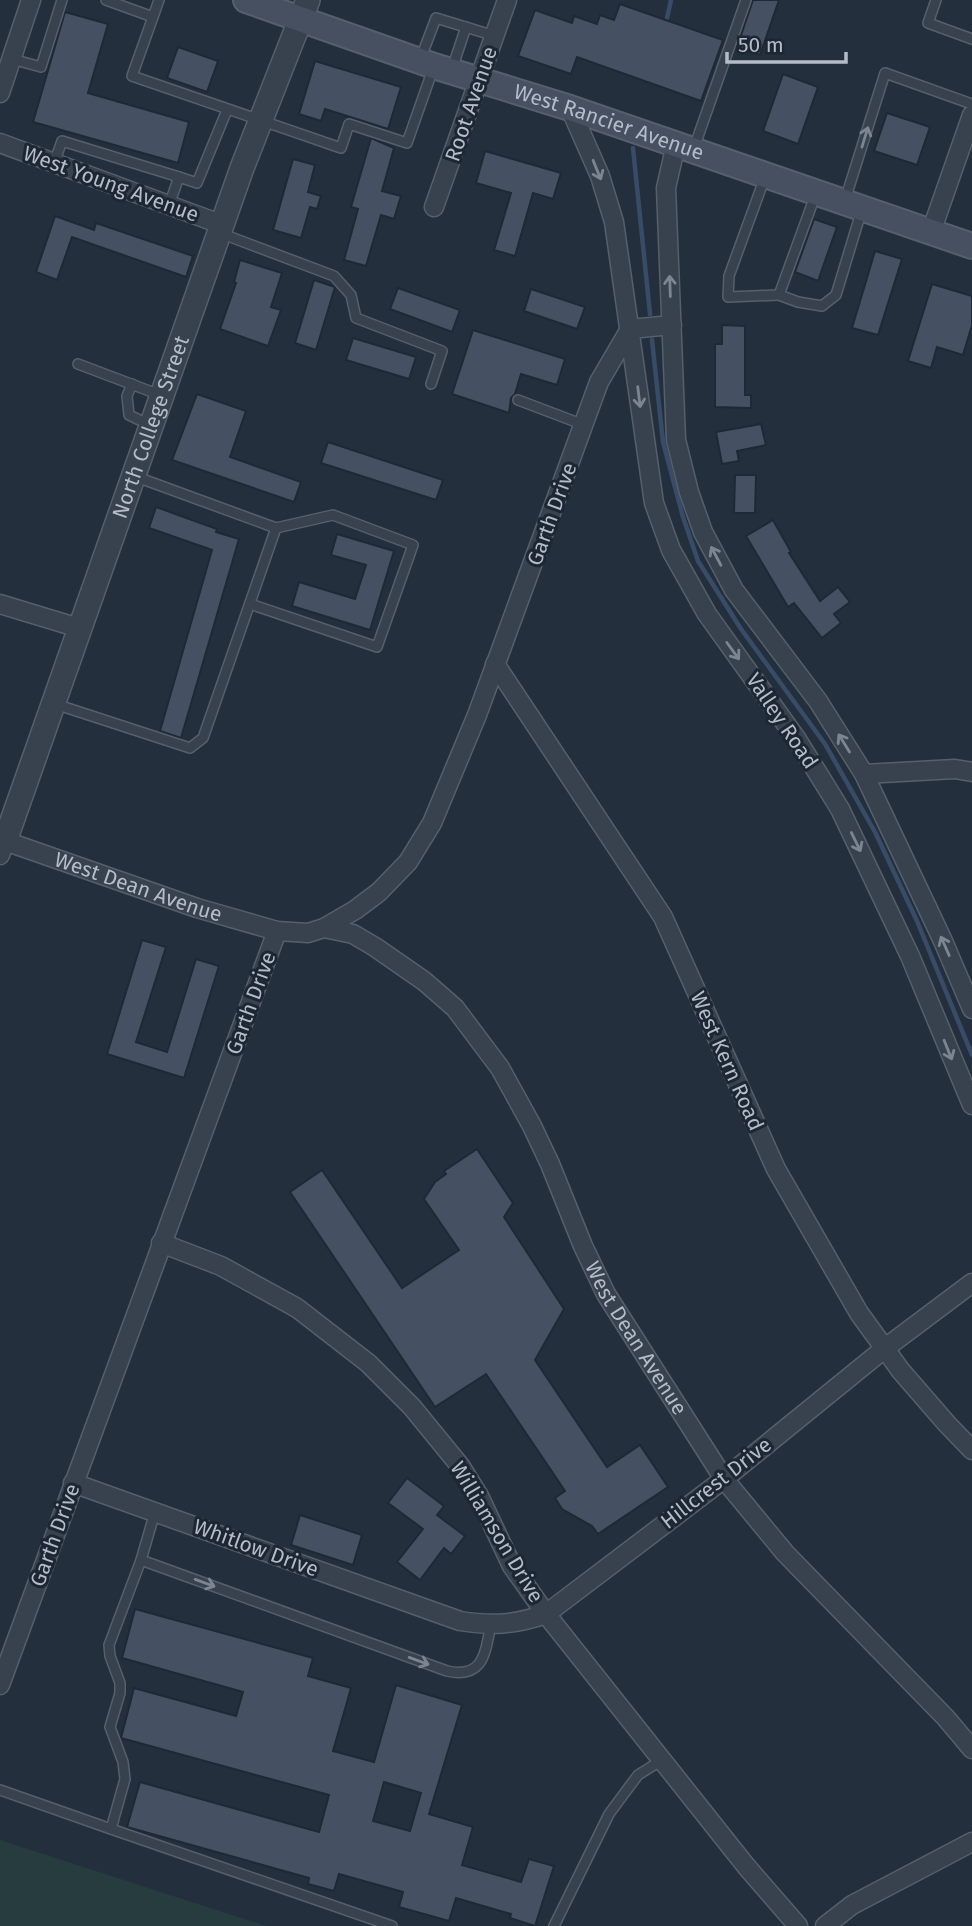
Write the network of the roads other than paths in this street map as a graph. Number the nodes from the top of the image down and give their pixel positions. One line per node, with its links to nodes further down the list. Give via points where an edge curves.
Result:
1 (31, 0): 14 (street)
2 (62, 0): 14 (lane, via 41,67)
3 (106, 0): 10 (lane)
4 (159, 0): 10 (lane)
5 (246, 0): 9 (main road, West Rancier Avenue)
6 (507, 0): 12 (street, Root Avenue)
7 (746, 0): 24 (lane)
8 (936, 0): 13 (lane, via 928,23)
9 (305, 9): 15 (main road, West Rancier Avenue); 21 (street, North College Street)
10 (153, 17): 20 (lane, via 132,76)
11 (466, 27): 12 (lane); 15 (lane); 15 (lane, via 436,18)
12 (495, 36): 16 (street, Root Avenue)
13 (972, 39)
14 (12, 59): 17 (street)
15 (435, 66): 16 (main road, West Rancier Avenue); 21 (lane, via 407,143 349,124 341,148)
16 (480, 81): 19 (main road, West Rancier Avenue); 31 (street, Root Avenue)
17 (0, 93)
18 (972, 104): 30 (lane, one-way to 18, via 885,73)
19 (570, 107): 24 (main road, West Rancier Avenue); 37 (street, one-way to 37, via 614,222)
20 (227, 110): 21 (lane); 27 (lane, via 197,183)
21 (261, 122): 32 (street, North College Street)
22 (970, 125): 33 (street)
23 (0, 143): 25 (street, West Young Avenue)
24 (685, 147): 26 (main road, West Rancier Avenue); 36 (street, one-way to 24, via 666,188)
25 (54, 163): 27 (lane, via 62,141); 29 (street, West Young Avenue)
26 (766, 175): 28 (main road, West Rancier Avenue); 35 (lane, via 729,276 728,297)
27 (179, 177): 29 (lane)
28 (817, 192): 30 (main road, West Rancier Avenue); 35 (lane)
29 (169, 205): 32 (street, West Young Avenue)
30 (853, 205): 33 (main road, West Rancier Avenue); 35 (lane, via 836,295 821,306)
31 (434, 207)
32 (221, 229): 40 (lane, via 334,276 351,295 356,318 442,351); 41 (street, North College Street)
33 (931, 232): 34 (main road, West Rancier Avenue)
34 (972, 246)
35 (779, 295)
36 (672, 325): 37 (street); 53 (street, one-way to 36, via 818,701 734,590 703,532 676,440)
37 (631, 329): 44 (street, Garth Drive, via 599,382); 58 (street, Valley Road, one-way to 58, via 654,503 671,550 707,614 796,738 840,809 910,956)
38 (78, 364): 39 (lane)
39 (132, 384): 41 (lane); 43 (lane, via 127,396 129,415)
40 (431, 384)
41 (162, 396): 43 (street, North College Street)
42 (519, 400): 44 (lane)
43 (152, 425): 45 (street, North College Street)
44 (584, 425): 50 (street, Garth Drive)
45 (134, 476): 46 (lane); 49 (street, North College Street)
46 (276, 528): 48 (lane); 48 (lane, via 333,515 413,545 377,647)
47 (0, 604): 49 (street)
48 (250, 604): 51 (lane, via 203,738 190,748)
49 (79, 628): 51 (street, North College Street)
50 (495, 664): 55 (street, Garth Drive, via 443,798 408,862 379,892); 61 (street, West Kern Road, via 663,917 776,1169)
51 (53, 704): 54 (street, North College Street)
52 (972, 772): 53 (street)
53 (864, 774): 57 (street, one-way to 53)
54 (2, 845): 56 (street, West Dean Avenue)
55 (324, 928): 56 (street, Garth Drive, via 308,933); 63 (street, West Dean Avenue, via 353,934 424,981 455,1008 500,1068 550,1164 606,1294)
56 (277, 932): 59 (street, Garth Drive)
57 (972, 1009)
58 (972, 1105)
59 (162, 1243): 64 (street, Garth Drive); 68 (street, Williamson Drive, via 256,1284 297,1308 368,1363 461,1467 512,1566)
60 (972, 1283): 61 (street, Hillcrest Drive)
61 (884, 1349): 62 (street, West Kern Road); 63 (street, Hillcrest Drive)
62 (972, 1450)
63 (724, 1479): 68 (street, Hillcrest Drive); 71 (street, West Dean Avenue, via 785,1553)
64 (73, 1483): 65 (street, Whitlow Drive); 70 (street, Garth Drive)
65 (155, 1512): 66 (lane); 67 (street, Whitlow Drive)
66 (141, 1560): 69 (lane, one-way to 69, via 462,1674 475,1669 484,1657); 74 (lane, via 109,1645 120,1683 110,1727 125,1779)
67 (439, 1614): 69 (street, Hillcrest Drive)
68 (546, 1614): 69 (street, Hillcrest Drive, via 520,1623); 72 (street, Williamson Drive)
69 (491, 1624)
70 (0, 1685)
71 (972, 1749)
72 (662, 1760): 77 (lane, via 638,1775 609,1814); 78 (street, Williamson Drive)
73 (0, 1790): 74 (lane)
74 (111, 1829): 76 (lane)
75 (972, 1842): 79 (street, via 852,1905)
76 (392, 1926)
77 (554, 1926)
78 (798, 1926)
79 (825, 1926)

